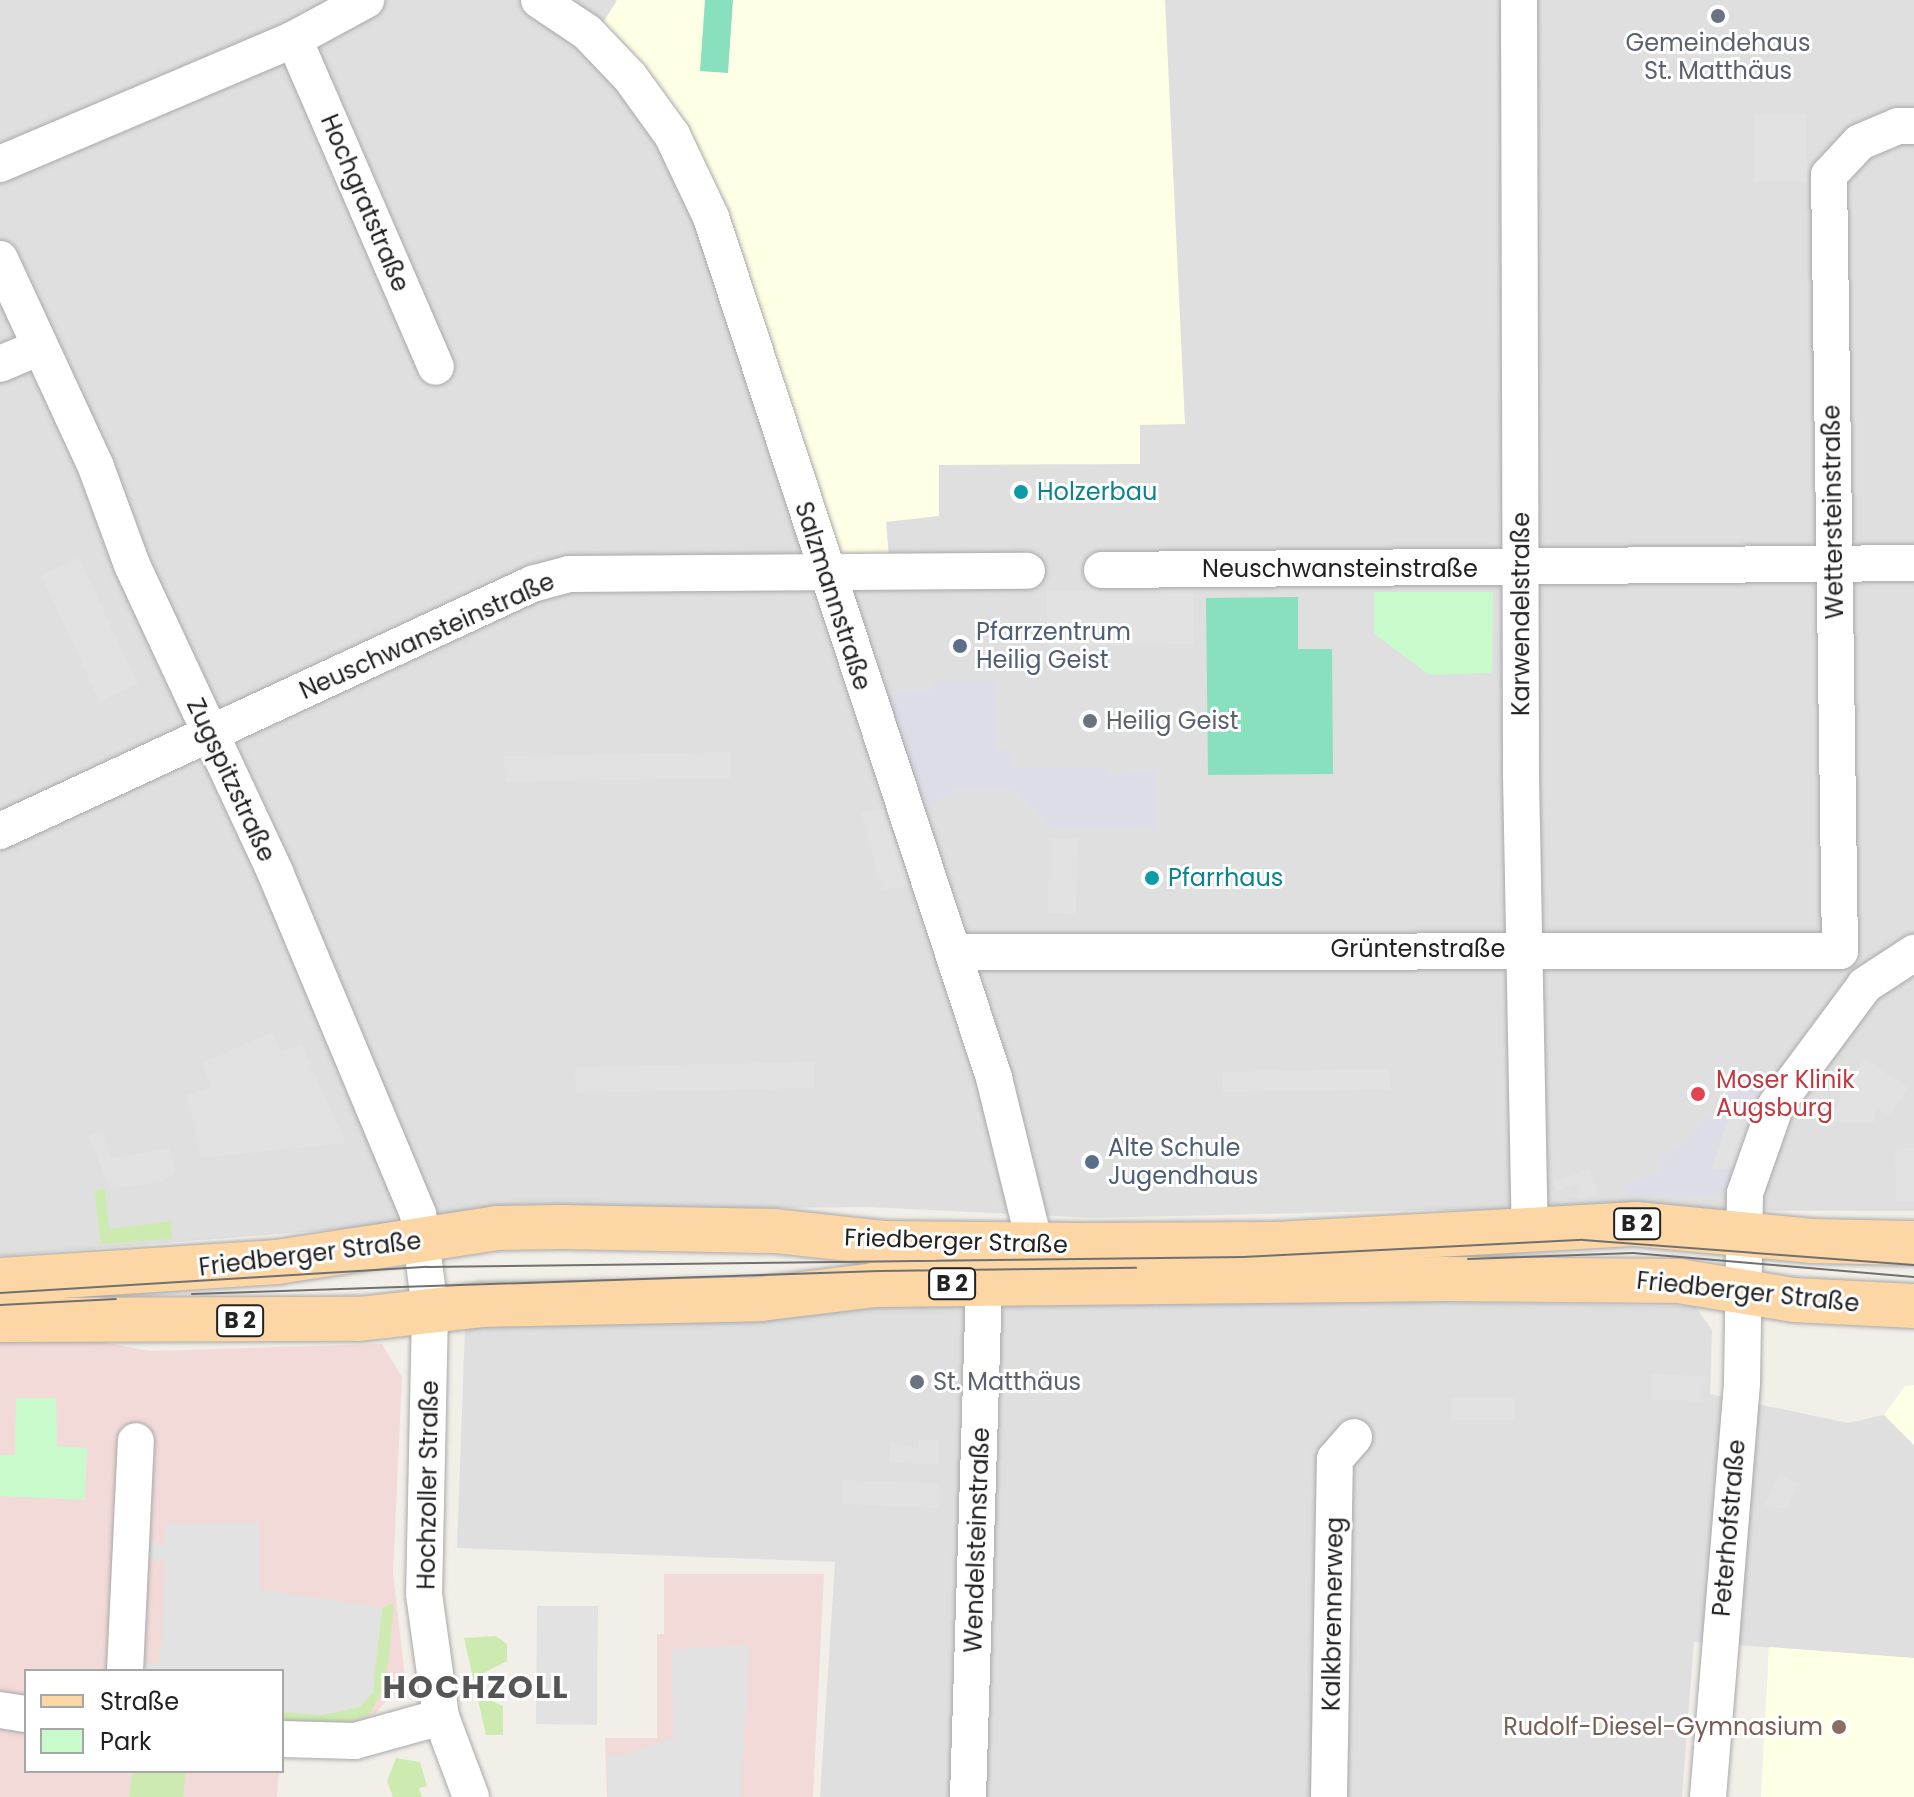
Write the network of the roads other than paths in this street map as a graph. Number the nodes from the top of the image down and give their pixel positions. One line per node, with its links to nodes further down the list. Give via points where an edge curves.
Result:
1 (366, 0): 4 (street)
2 (539, 0): 16 (street, Salzmannstraße, via 587,32 630,77 672,135 711,217)
3 (1519, 0): 13 (street, Karwendelstraße)
4 (294, 39): 6 (street); 10 (street, Hochgratstraße)
5 (1914, 126): 12 (street, Wettersteinstraße, via 1898,126 1860,142 1829,175)
6 (0, 164)
7 (0, 259): 8 (street, Zugspitzstraße)
8 (40, 347): 9 (street); 17 (street, Zugspitzstraße)
9 (0, 364)
10 (436, 367)
11 (1914, 563): 12 (street, Neuschwansteinstraße)
12 (1833, 564): 13 (street, Neuschwansteinstraße); 20 (street, Wettersteinstraße)
13 (1522, 569): 14 (street, Neuschwansteinstraße); 19 (street, Karwendelstraße)
14 (1102, 570)
15 (1027, 571): 16 (street, Neuschwansteinstraße)
16 (826, 573): 17 (street, Neuschwansteinstraße, via 569,574 532,584); 21 (street, Salzmannstraße)
17 (209, 735): 18 (street, Neuschwansteinstraße); 25 (street, Zugspitzstraße, via 376,1105 411,1193)
18 (0, 831)
19 (1526, 950): 20 (street, Grüntenstraße); 21 (street, Grüntenstraße); 24 (street, Karwendelstraße)
20 (1840, 951): 23 (street)
21 (953, 952): 27 (street, Salzmannstraße, via 999,1095)
22 (1914, 953): 23 (street)
23 (1865, 985): 28 (street, via 1776,1105 1745,1193)
24 (1530, 1228): 27 (main road, Friedberger Straße / B 2, via 1276,1244); 28 (main road, Friedberger Straße / B 2, via 1636,1224)
25 (423, 1241): 27 (main road, Friedberger Straße / B 2, via 497,1228 561,1227 775,1231 883,1243); 29 (main road, Friedberger Straße / B 2, via 277,1262); 32 (street, Zugspitzstraße)
26 (1914, 1243): 28 (main road, Friedberger Straße)
27 (1035, 1245)
28 (1745, 1262): 30 (main road, Friedberger Straße / B 2, via 1620,1279); 31 (main road, Friedberger Straße, via 1794,1300); 44 (street, Peterhofstraße)
29 (0, 1280)
30 (984, 1284): 32 (main road, Friedberger Straße / B 2, via 875,1285 761,1299); 42 (street, Wendelsteinstraße)
31 (1914, 1306)
32 (430, 1311): 33 (main road, Friedberger Straße / B 2, via 217,1322); 39 (street, Hochzoller Straße, via 423,1562)
33 (0, 1320)
34 (1354, 1437): 43 (street, Kalkbrennerweg, via 1335,1459)
35 (136, 1441): 36 (street)
36 (125, 1669)
37 (0, 1710): 38 (street)
38 (24, 1714)
39 (441, 1717): 40 (street, via 355,1741); 41 (street, Hochzoller Straße)
40 (284, 1739)
41 (471, 1797)
42 (968, 1797)
43 (1329, 1797)
44 (1708, 1797)

